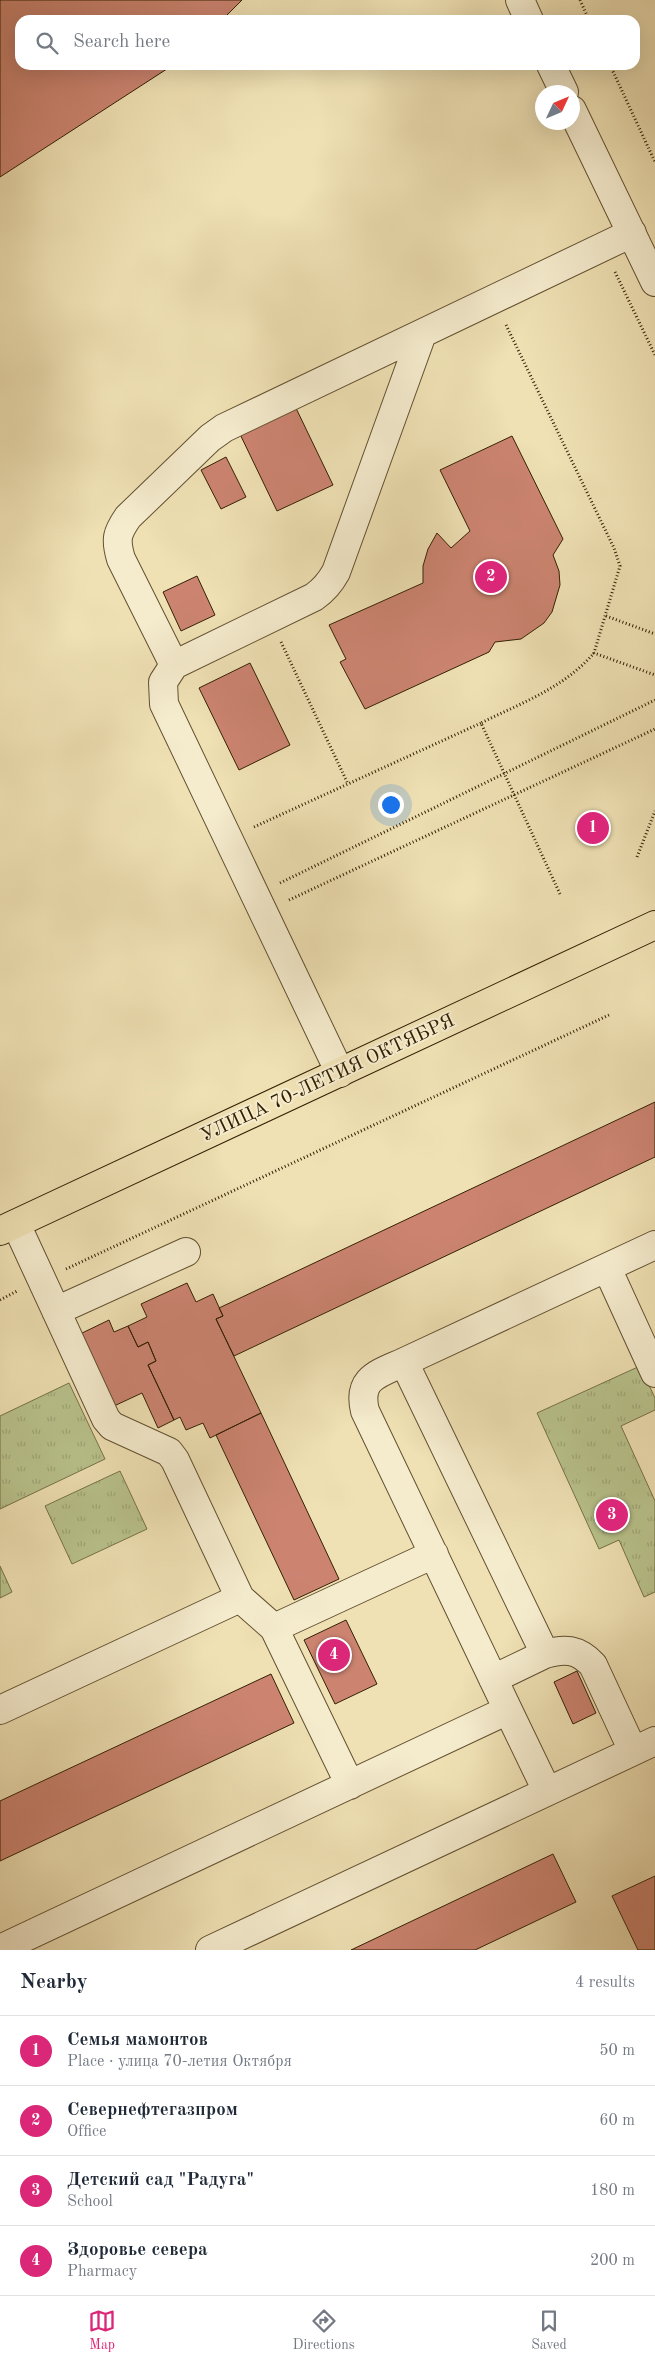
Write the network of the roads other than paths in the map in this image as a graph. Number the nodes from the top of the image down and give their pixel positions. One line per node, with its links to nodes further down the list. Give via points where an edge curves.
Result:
1 (520, 0): 2 (street)
2 (527, 15)
3 (553, 70): 4 (street)
4 (561, 85)
5 (580, 126): 6 (street)
6 (632, 233): 7 (street); 8 (street)
7 (655, 282)
8 (422, 334): 9 (street, via 336,572 324,590); 9 (street, via 224,428 128,517 118,531 121,559)
9 (174, 665): 11 (street, via 163,682 164,704)
10 (655, 925): 11 (main road, УЛИЦА 70-ЛЕТИЯ ОКТЯБРЯ)
11 (340, 1073): 12 (main road, УЛИЦА 70-ЛЕТИЯ ОКТЯБРЯ)
12 (8, 1227): 16 (street, via 42,1280)
13 (655, 1245): 15 (street)
14 (186, 1252): 16 (street)
15 (607, 1268): 17 (street); 18 (street)
16 (56, 1311): 20 (street, via 106,1419 112,1426 169,1452 175,1460)
17 (404, 1362): 19 (street, via 376,1375 365,1385 362,1396 365,1410); 22 (street)
18 (655, 1373)
19 (434, 1554): 21 (street); 23 (street)
20 (240, 1598): 21 (street); 24 (street)
21 (274, 1628): 27 (street)
22 (545, 1654): 23 (street); 26 (street, via 560,1650 585,1656)
23 (493, 1678): 25 (street)
24 (0, 1710)
25 (508, 1710): 27 (street); 28 (street)
26 (644, 1746): 28 (street)
27 (350, 1785): 29 (street)
28 (547, 1791): 30 (street)
29 (0, 1948)
30 (210, 1950)

